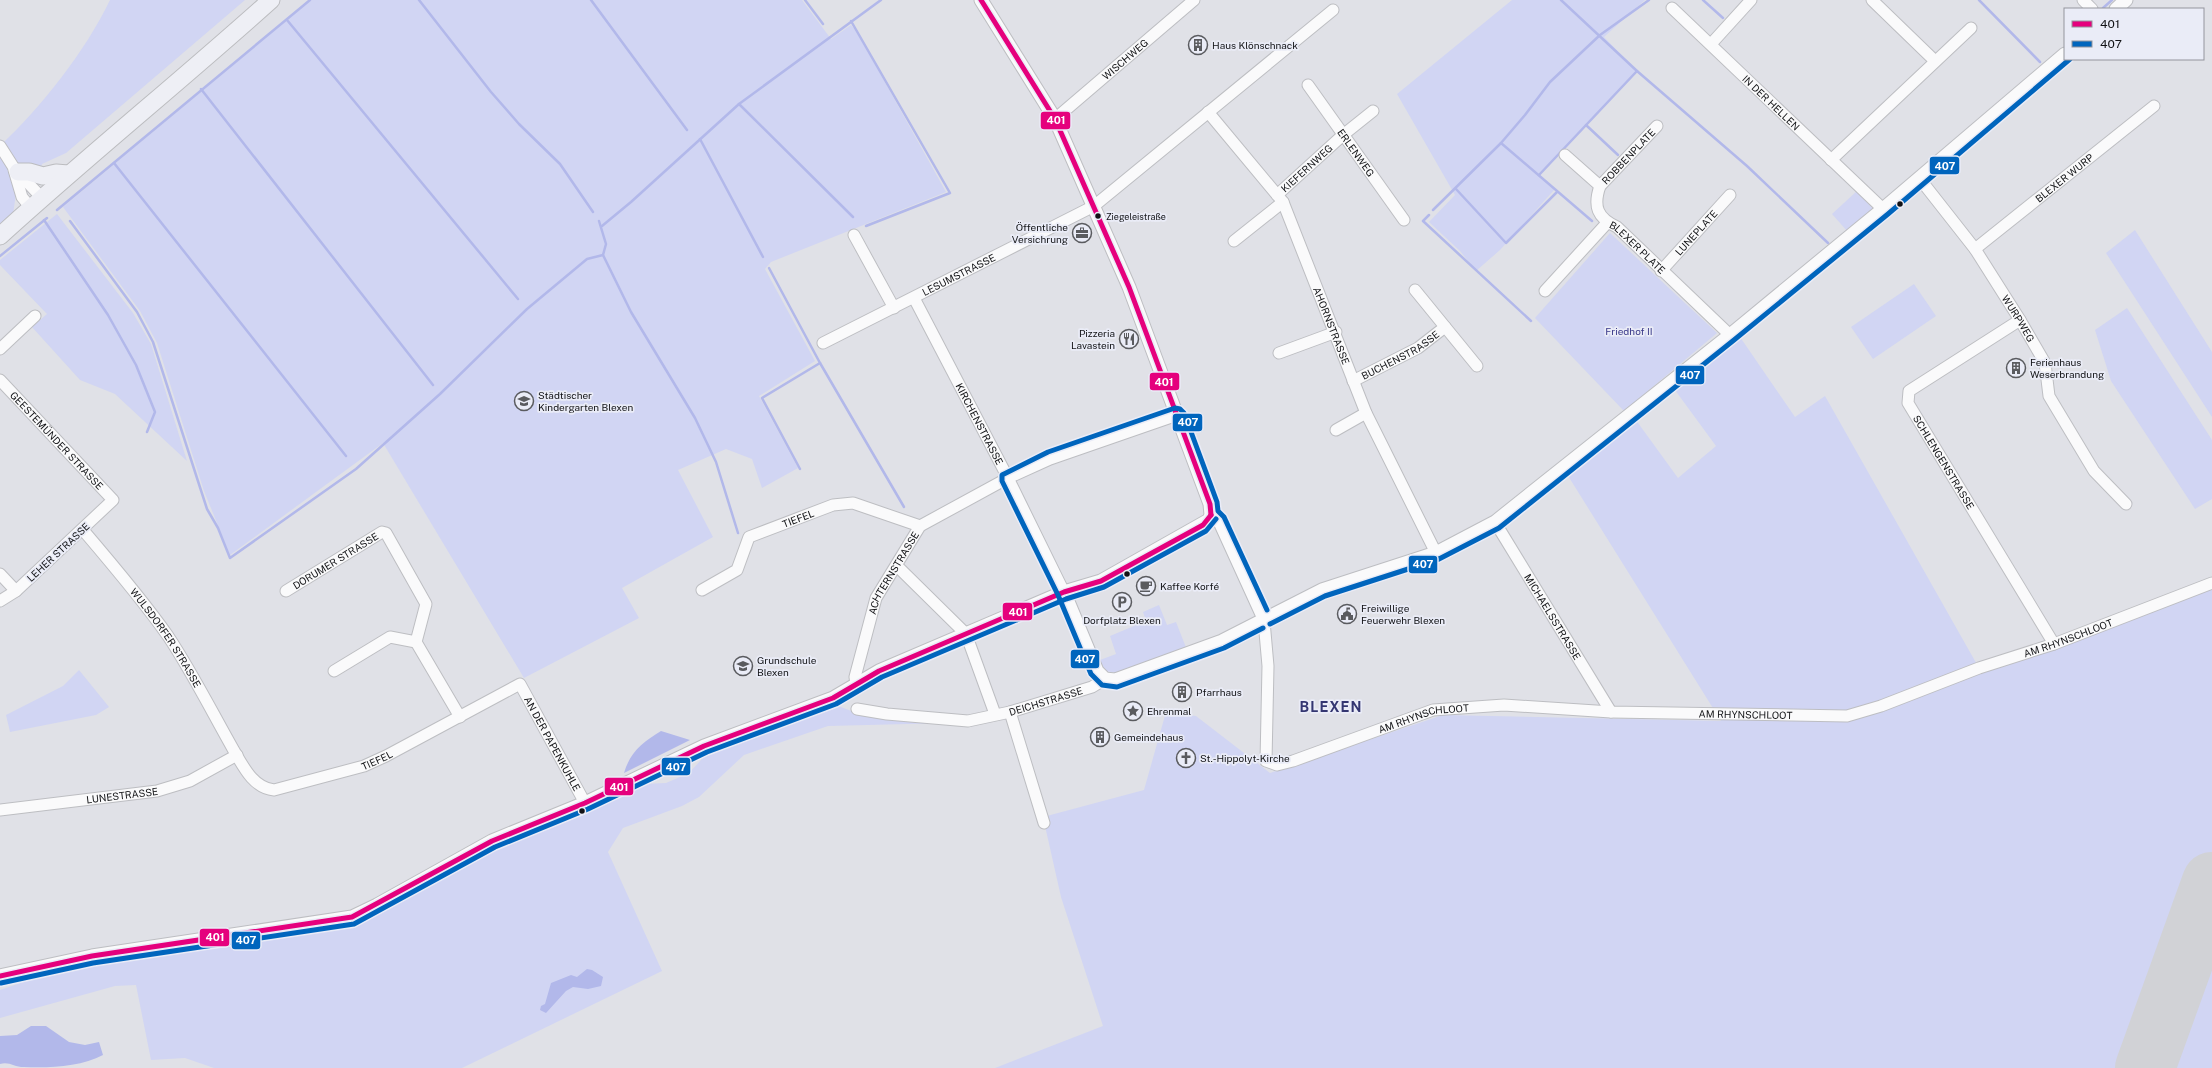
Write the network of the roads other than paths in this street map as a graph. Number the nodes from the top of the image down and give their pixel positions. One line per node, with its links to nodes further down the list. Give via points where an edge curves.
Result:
1 (272, 0): 27 (main road)
2 (981, 0): 20 (street)
3 (1194, 0): 20 (street, WISCHWEG)
4 (1752, 0): 13 (street)
5 (1872, 0): 15 (street)
6 (2083, 0): 9 (street)
7 (2126, 0): 10 (street)
8 (1672, 8): 13 (street, IN DER HELLEN)
9 (2091, 8)
10 (2117, 8)
11 (1333, 10): 19 (street)
12 (1971, 28): 15 (street)
13 (1710, 44): 25 (street, IN DER HELLEN)
14 (2064, 55): 28 (street, DEICHSTRASSE)
15 (1936, 61): 25 (street)
16 (1308, 85): 22 (street, ERLENWEG)
17 (2154, 106): 40 (street, BLEXER WURP)
18 (1373, 111): 22 (street, KIEFERNWEG)
19 (1208, 112): 31 (street, AHORNSTRASSE); 33 (street)
20 (1055, 119): 33 (street)
21 (1657, 126): 29 (street, ROBBENPLATE)
22 (1343, 135): 31 (street, KIEFERNWEG); 35 (street, ERLENWEG)
23 (0, 146): 26 (street)
24 (1566, 156): 29 (street)
25 (1831, 160): 34 (street, IN DER HELLEN)
26 (16, 170): 27 (main road, via 43,176); 32 (street, via 22,197)
27 (68, 174): 32 (main road)
28 (1920, 179): 34 (street, DEICHSTRASSE); 40 (street, WURPWEG)
29 (1600, 186): 36 (street, BLEXER PLATE, via 1596,196 1596,209)
30 (1730, 195): 41 (street, LUNEPLATE)
31 (1280, 198): 39 (street, KIEFERNWEG); 49 (street, AHORNSTRASSE)
32 (36, 203): 38 (main road)
33 (1094, 206): 44 (street, LESUMSTRASSE); 58 (street, via 1129,287)
34 (1883, 209): 50 (street, DEICHSTRASSE)
35 (1404, 220)
36 (1607, 223): 41 (street, BLEXER PLATE, via 1616,227); 43 (street)
37 (854, 235): 45 (street)
38 (0, 236)
39 (1234, 241)
40 (1975, 249): 47 (street, WURPWEG)
41 (1661, 271): 50 (street, BLEXER PLATE)
42 (1415, 290): 48 (street)
43 (1545, 291)
44 (914, 298): 45 (street, LESUMSTRASSE); 60 (street, KIRCHENSTRASSE)
45 (894, 308): 51 (street, LESUMSTRASSE)
46 (35, 316): 52 (street)
47 (2020, 320): 62 (street, WURPWEG, via 2045,363 2049,396 2094,471); 79 (street, SCHLENGENSTRASSE, via 1909,391 1908,403)
48 (1445, 326): 54 (street); 56 (street, BUCHENSTRASSE, via 1418,348)
49 (1336, 332): 53 (street); 56 (street, AHORNSTRASSE)
50 (1730, 335): 64 (street, DEICHSTRASSE)
51 (823, 343)
52 (0, 349)
53 (1279, 353)
54 (1477, 366)
55 (0, 380): 61 (street, GEESTEMÜNDER STRASSE)
56 (1353, 381): 57 (street, AHORNSTRASSE)
57 (1366, 413): 59 (street); 67 (street, AHORNSTRASSE)
58 (1177, 415): 60 (street, ACHTERNSTRASSE, via 1050,459); 63 (street, via 1210,504)
59 (1336, 430)
60 (1008, 478): 65 (street, ACHTERNSTRASSE); 74 (street, KIRCHENSTRASSE)
61 (113, 500): 66 (street, LEHER STRASSE)
62 (2126, 504)
63 (1211, 515): 74 (street, via 1202,524 1118,572 1094,584); 76 (street, via 1218,520)
64 (1495, 522): 67 (street, DEICHSTRASSE); 86 (street, MICHAELSSTRASSE)
65 (920, 526): 68 (street, ACHTERNSTRASSE); 71 (street, TIEFEL, via 853,503 833,505 749,537 736,570)
66 (83, 530): 72 (street, LEHER STRASSE); 89 (street, WULSDORFER STRASSE, via 128,582 168,638)
67 (1436, 553): 76 (street, DEICHSTRASSE, via 1322,590)
68 (897, 566): 77 (street); 83 (street, ACHTERNSTRASSE, via 876,598 855,677)
69 (0, 574): 72 (street)
70 (2212, 583): 79 (street, AM RHYNSCHLOOT)
71 (702, 590)
72 (16, 591): 75 (street, LEHER STRASSE)
73 (286, 591): 78 (street, DORUMER STRASSE, via 382,532 386,533 426,604)
74 (1064, 592): 77 (street); 81 (street, KIRCHENSTRASSE, via 1097,671)
75 (0, 601)
76 (1264, 621): 81 (street, DEICHSTRASSE, via 1222,641 1149,669 1115,680); 86 (street, AM RHYNSCHLOOT, via 1268,666 1266,761 1278,765 1433,710 1504,705)
77 (966, 634): 83 (street, via 878,671); 87 (street)
78 (416, 642): 80 (street, via 390,637); 88 (street)
79 (2054, 644): 86 (street, AM RHYNSCHLOOT, via 1847,716)
80 (334, 671)
81 (1105, 679): 85 (street, DEICHSTRASSE, via 1092,687)
82 (520, 684): 88 (street, TIEFEL); 90 (street, AN DER PAPENKUHLE)
83 (856, 684): 90 (street, via 833,698 704,746)
84 (857, 709): 87 (street, DEICHSTRASSE, via 968,721)
85 (1010, 712): 87 (street, DEICHSTRASSE); 92 (street)
86 (1611, 712)
87 (995, 714)
88 (460, 717): 89 (street, TIEFEL, via 364,766 274,790 264,789 256,784)
89 (236, 755): 91 (street, LUNESTRASSE, via 190,781 157,791)
90 (585, 803): 93 (street, via 492,841 352,917 92,956)
91 (0, 810)
92 (1044, 823)
93 (0, 976)

